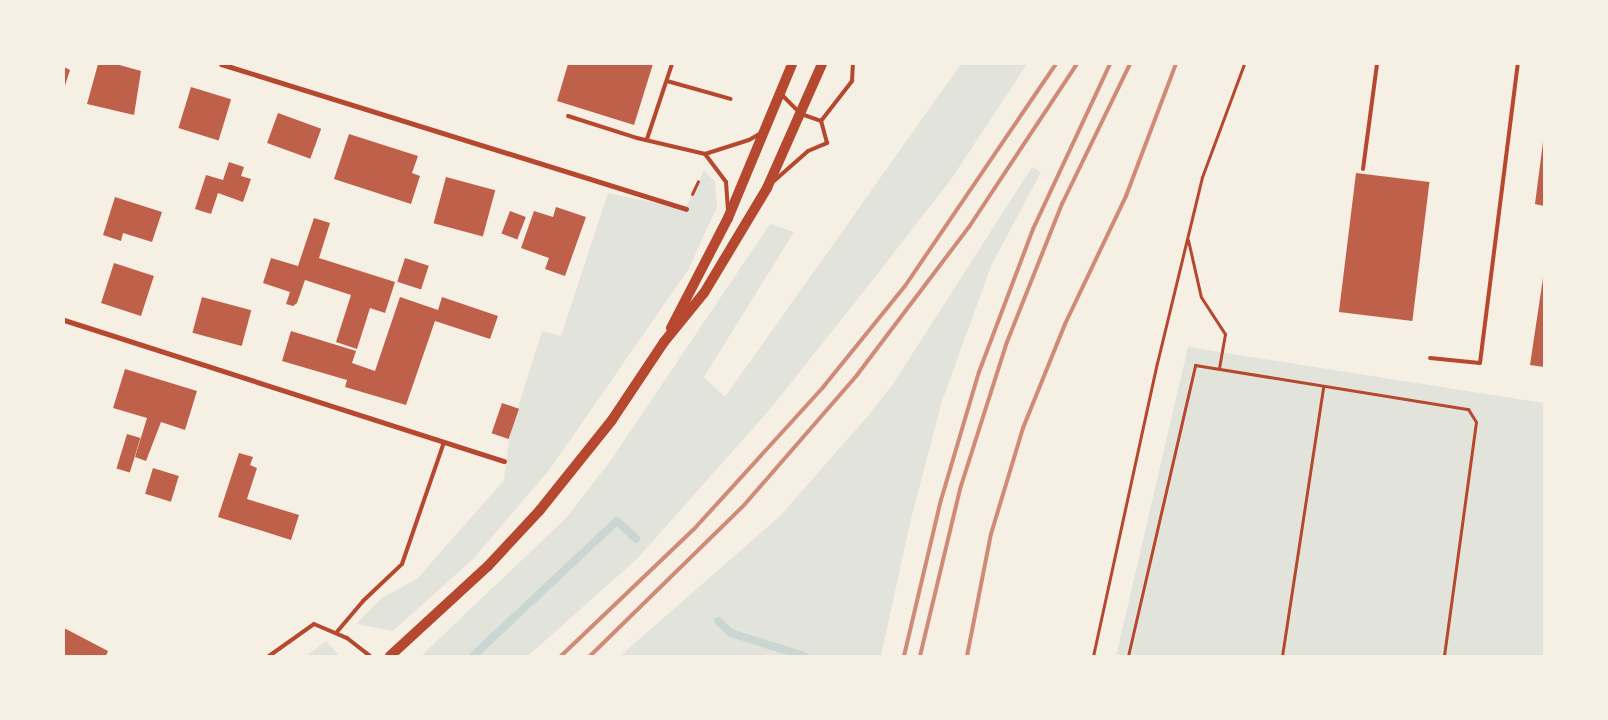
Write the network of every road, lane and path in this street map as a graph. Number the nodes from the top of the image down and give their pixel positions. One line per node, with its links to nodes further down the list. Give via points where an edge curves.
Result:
1 (221, 64): 9 (street)
2 (672, 64): 10 (lane)
3 (792, 64): 11 (main road)
4 (822, 64): 13 (main road)
5 (853, 64): 15 (lane, via 852,81)
6 (1244, 64): 23 (path, via 1202,177)
7 (1378, 64): 19 (lane)
8 (1518, 64): 26 (lane, via 1480,363)
9 (232, 65): 21 (street)
10 (667, 81): 12 (lane); 17 (lane)
11 (781, 94): 13 (lane); 16 (main road)
12 (731, 99)
13 (801, 114): 15 (lane); 20 (main road)
14 (568, 116): 17 (lane)
15 (822, 121): 20 (lane, via 827,143 808,151)
16 (768, 126): 18 (lane, via 749,140); 22 (main road)
17 (647, 139): 18 (lane)
18 (705, 154): 22 (lane, via 726,182)
19 (1363, 170)
20 (767, 188): 25 (main road, via 704,293)
21 (686, 209)
22 (728, 218): 25 (main road)
23 (1187, 239): 27 (path, via 1202,297 1225,334); 35 (path)
24 (64, 320): 29 (street)
25 (664, 342): 34 (main road, via 612,420 535,516 483,571)
26 (1430, 358)
27 (1220, 368): 28 (path); 36 (path, via 1195,365)
28 (1323, 387): 37 (path); 38 (path, via 1468,410 1476,422)
29 (444, 442): 30 (street); 31 (lane, via 402,564 363,601)
30 (504, 461)
31 (336, 633): 32 (lane, via 314,624); 33 (lane)
32 (269, 656)
33 (370, 656)
34 (390, 656)
35 (1093, 656)
36 (1128, 656)
37 (1282, 656)
38 (1444, 656)

